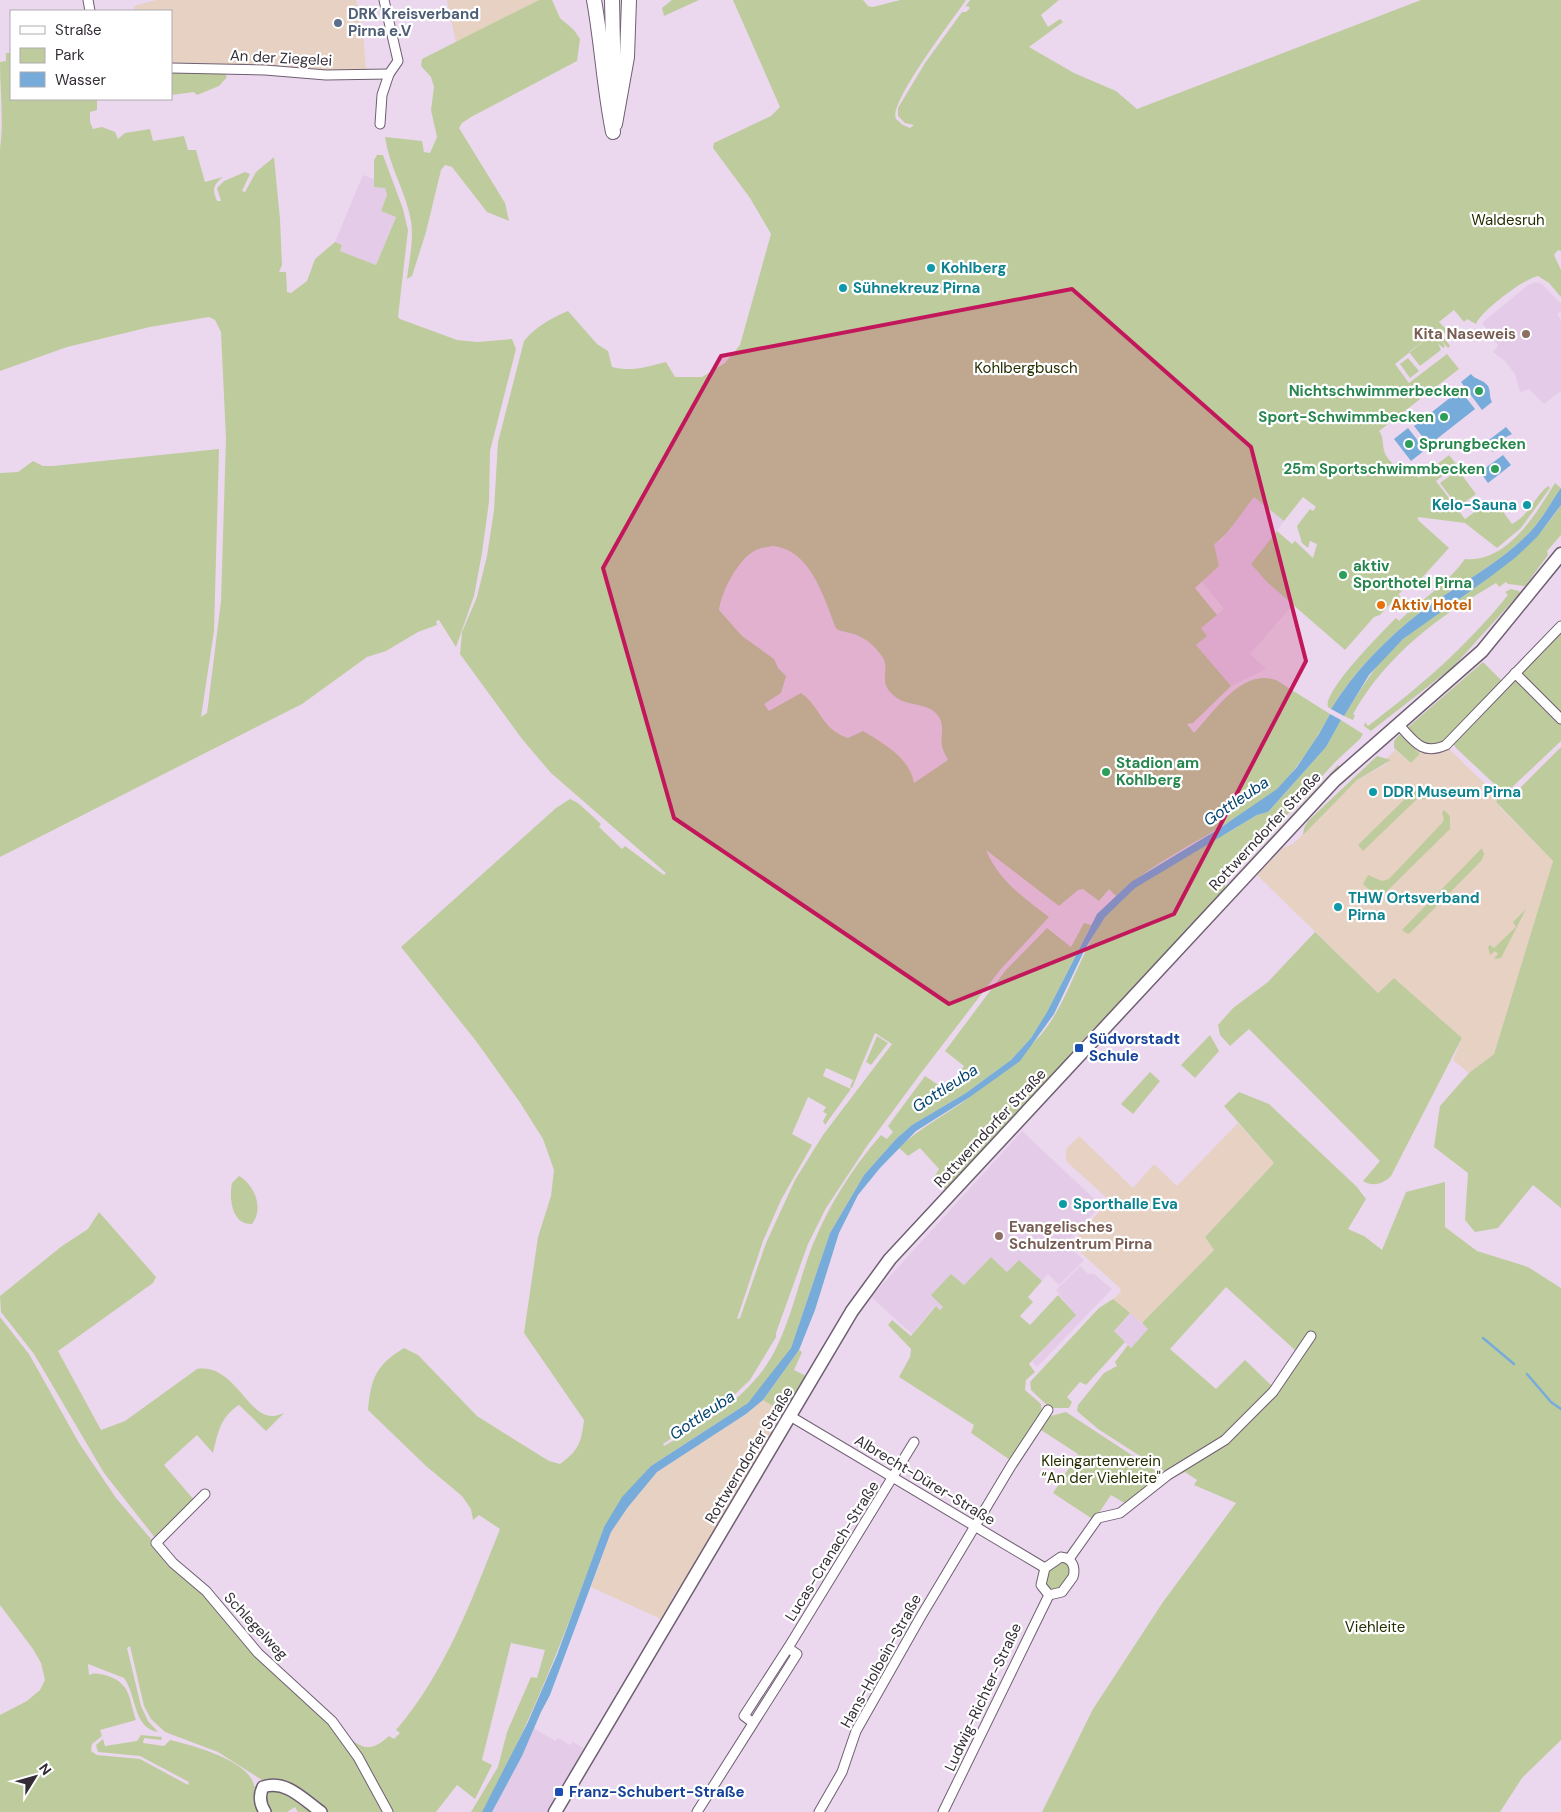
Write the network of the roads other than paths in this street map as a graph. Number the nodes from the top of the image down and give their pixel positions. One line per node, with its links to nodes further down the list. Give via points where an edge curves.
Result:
1 (384, 0): 6 (street, via 398,61)
2 (594, 0): 8 (highway)
3 (612, 0): 8 (highway)
4 (629, 0): 8 (highway, via 627,57)
5 (172, 68): 6 (street, An der Ziegelei, via 326,75)
6 (389, 74): 7 (street, via 382,95)
7 (380, 124)
8 (613, 132)
9 (1561, 555): 13 (main road, Rottwerndorfer Straße, via 1482,650)
10 (1561, 626): 11 (street)
11 (1515, 672): 12 (street); 13 (street, via 1446,745 1438,749 1420,746)
12 (1561, 719)
13 (1399, 724): 16 (main road, Rottwerndorfer Straße, via 1335,780 896,1253 852,1311)
14 (1310, 1336): 21 (street, via 1273,1392 1225,1440 1168,1475 1120,1513 1098,1518)
15 (1048, 1410): 20 (street, Hans-Holbein-Straße)
16 (790, 1416): 18 (street, Albrecht-Dürer-Straße); 27 (main road, Rottwerndorfer Straße)
17 (914, 1442): 18 (street, Lucas-Cranach-Straße)
18 (893, 1477): 20 (street, Albrecht-Dürer-Straße); 28 (street, Lucas-Cranach-Straße, via 788,1648 797,1654)
19 (205, 1494): 26 (street, Schlegelweg, via 156,1543 206,1591 258,1653 332,1722 358,1757)
20 (974, 1526): 22 (street, Albrecht-Dürer-Straße); 29 (street, Hans-Holbein-Straße, via 856,1732 842,1772)
21 (1069, 1559): 22 (street, via 1061,1557); 23 (street, via 1074,1567 1070,1584 1062,1592)
22 (1045, 1568): 23 (street, via 1041,1585)
23 (1049, 1595): 30 (street, Ludwig-Richter-Straße)
24 (265, 1812): 25 (street, via 260,1793 263,1787 273,1783 289,1788)
25 (321, 1812)
26 (388, 1812)
27 (555, 1812)
28 (697, 1812)
29 (819, 1812)
30 (943, 1812)

